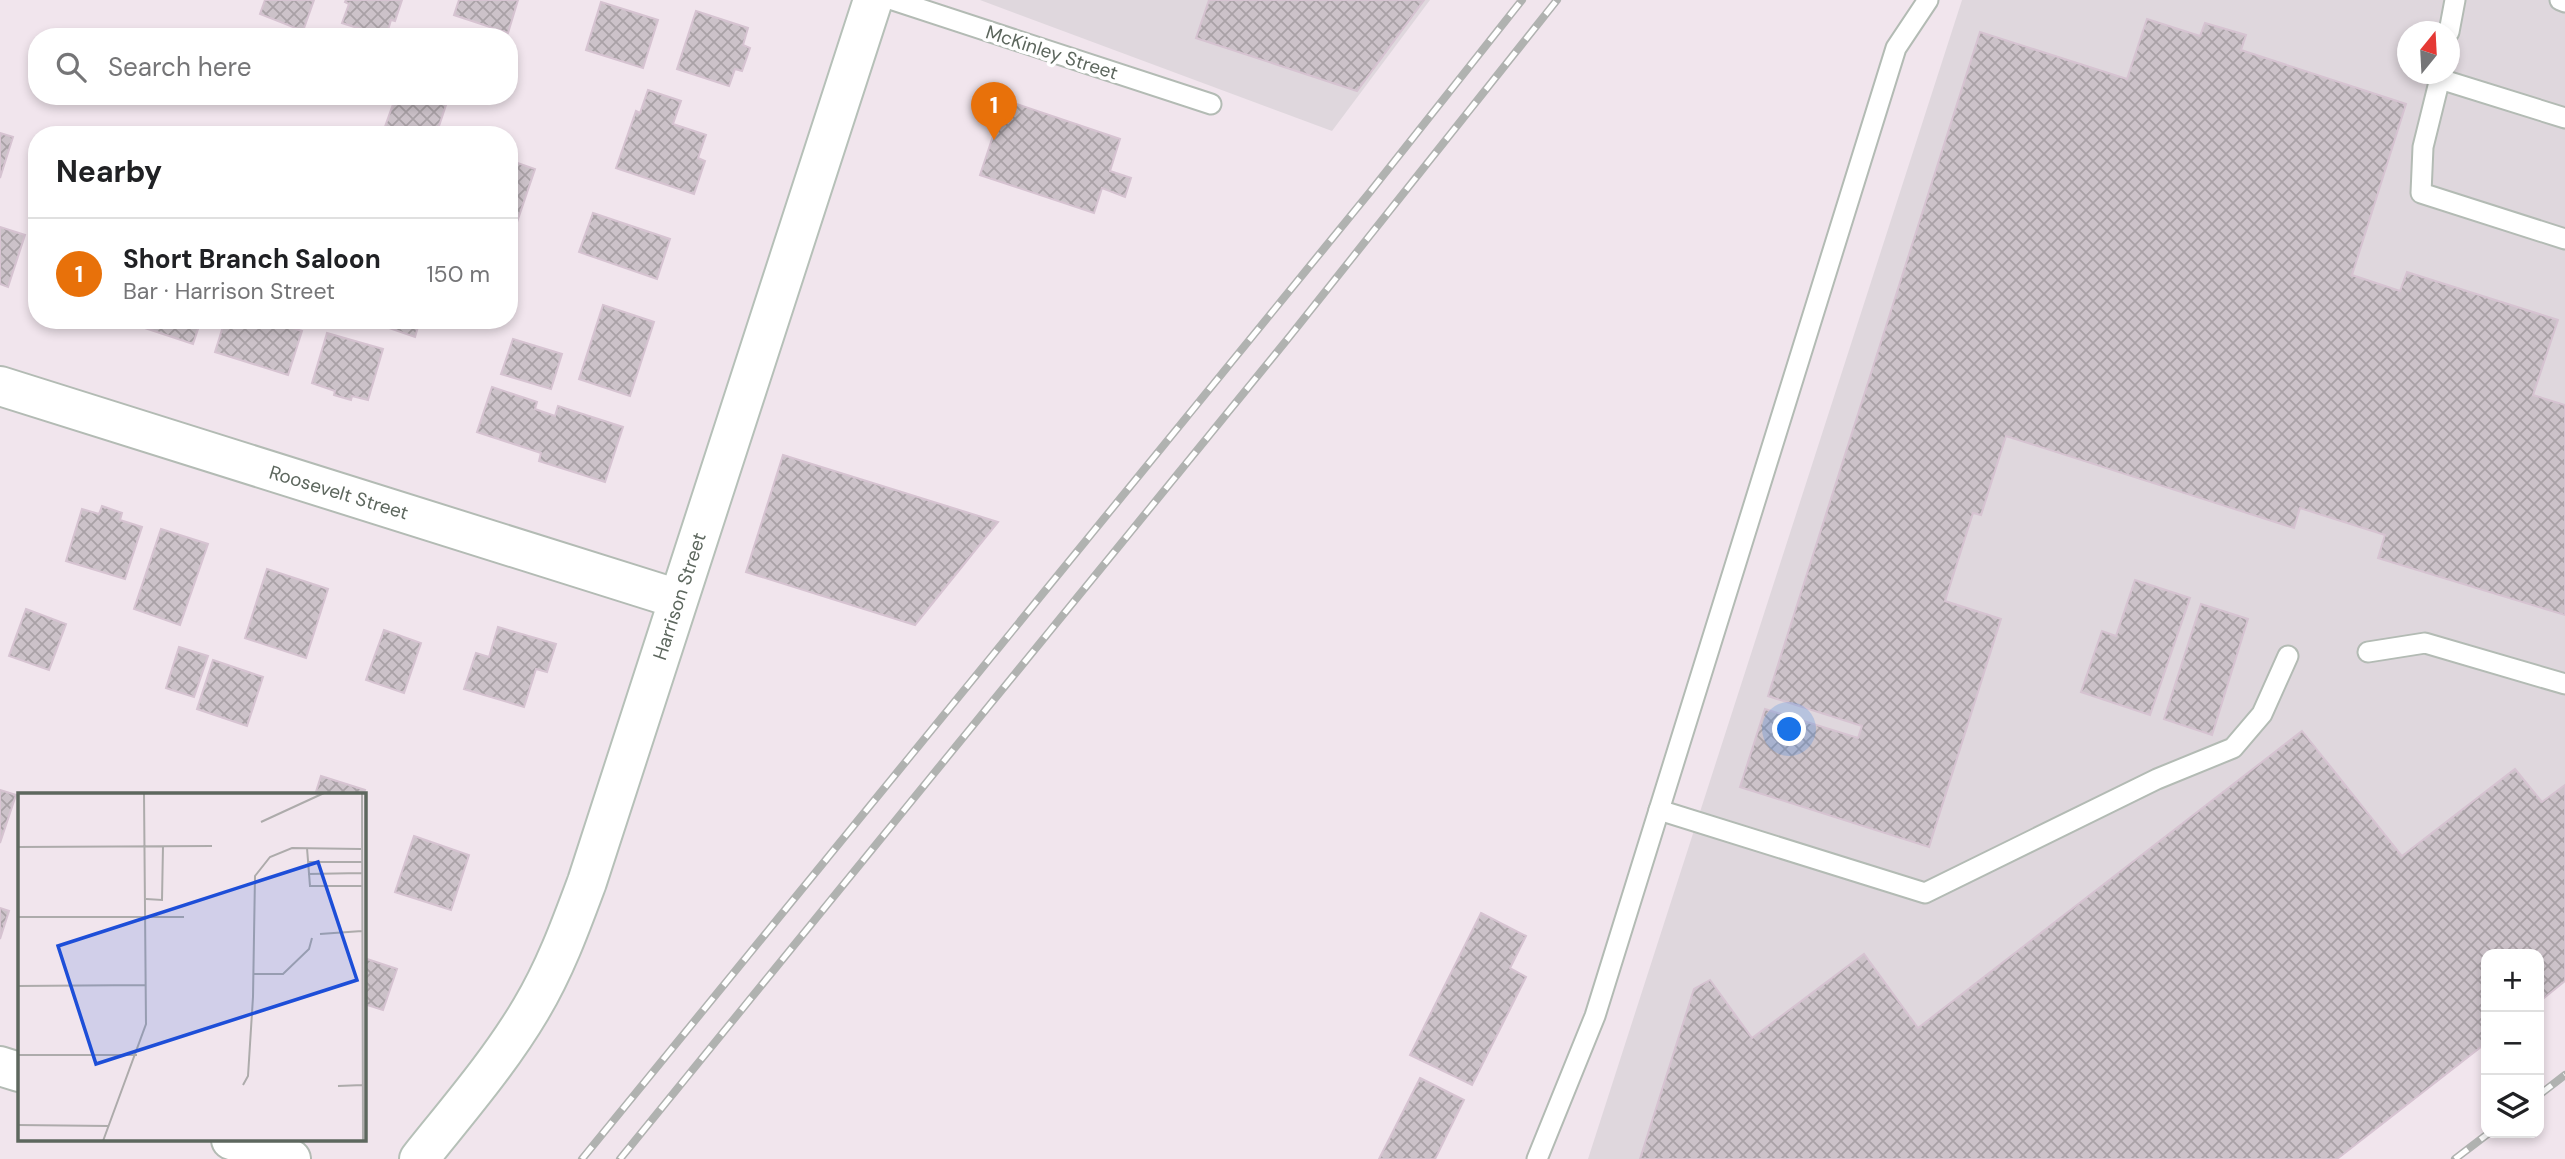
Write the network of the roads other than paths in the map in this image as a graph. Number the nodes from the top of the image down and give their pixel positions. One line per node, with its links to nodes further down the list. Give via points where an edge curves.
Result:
1 (873, 0): 14 (main road, Harrison Street)
2 (893, 0): 10 (lane, McKinley Street)
3 (1928, 0): 18 (lane, via 1896,48)
4 (2455, 0): 7 (lane)
5 (2560, 0): 6 (lane)
6 (2565, 2)
7 (2451, 21)
8 (2460, 83): 11 (lane)
9 (2438, 84): 12 (lane, via 2423,147 2421,193)
10 (1212, 104)
11 (2565, 118)
12 (2565, 239)
13 (0, 386): 14 (main road, Roosevelt Street)
14 (678, 599): 23 (main road, Harrison Street, via 563,946 532,1008 494,1066)
15 (2368, 652): 17 (lane, via 2425,643)
16 (2288, 656): 18 (lane, via 2262,714 2233,748 2157,779 1925,893)
17 (2565, 684)
18 (1659, 810): 24 (lane, via 1595,1016)
19 (0, 1066): 20 (main road)
20 (18, 1072)
21 (237, 1142): 22 (main road)
22 (291, 1159)
23 (419, 1159)
24 (1537, 1159)

